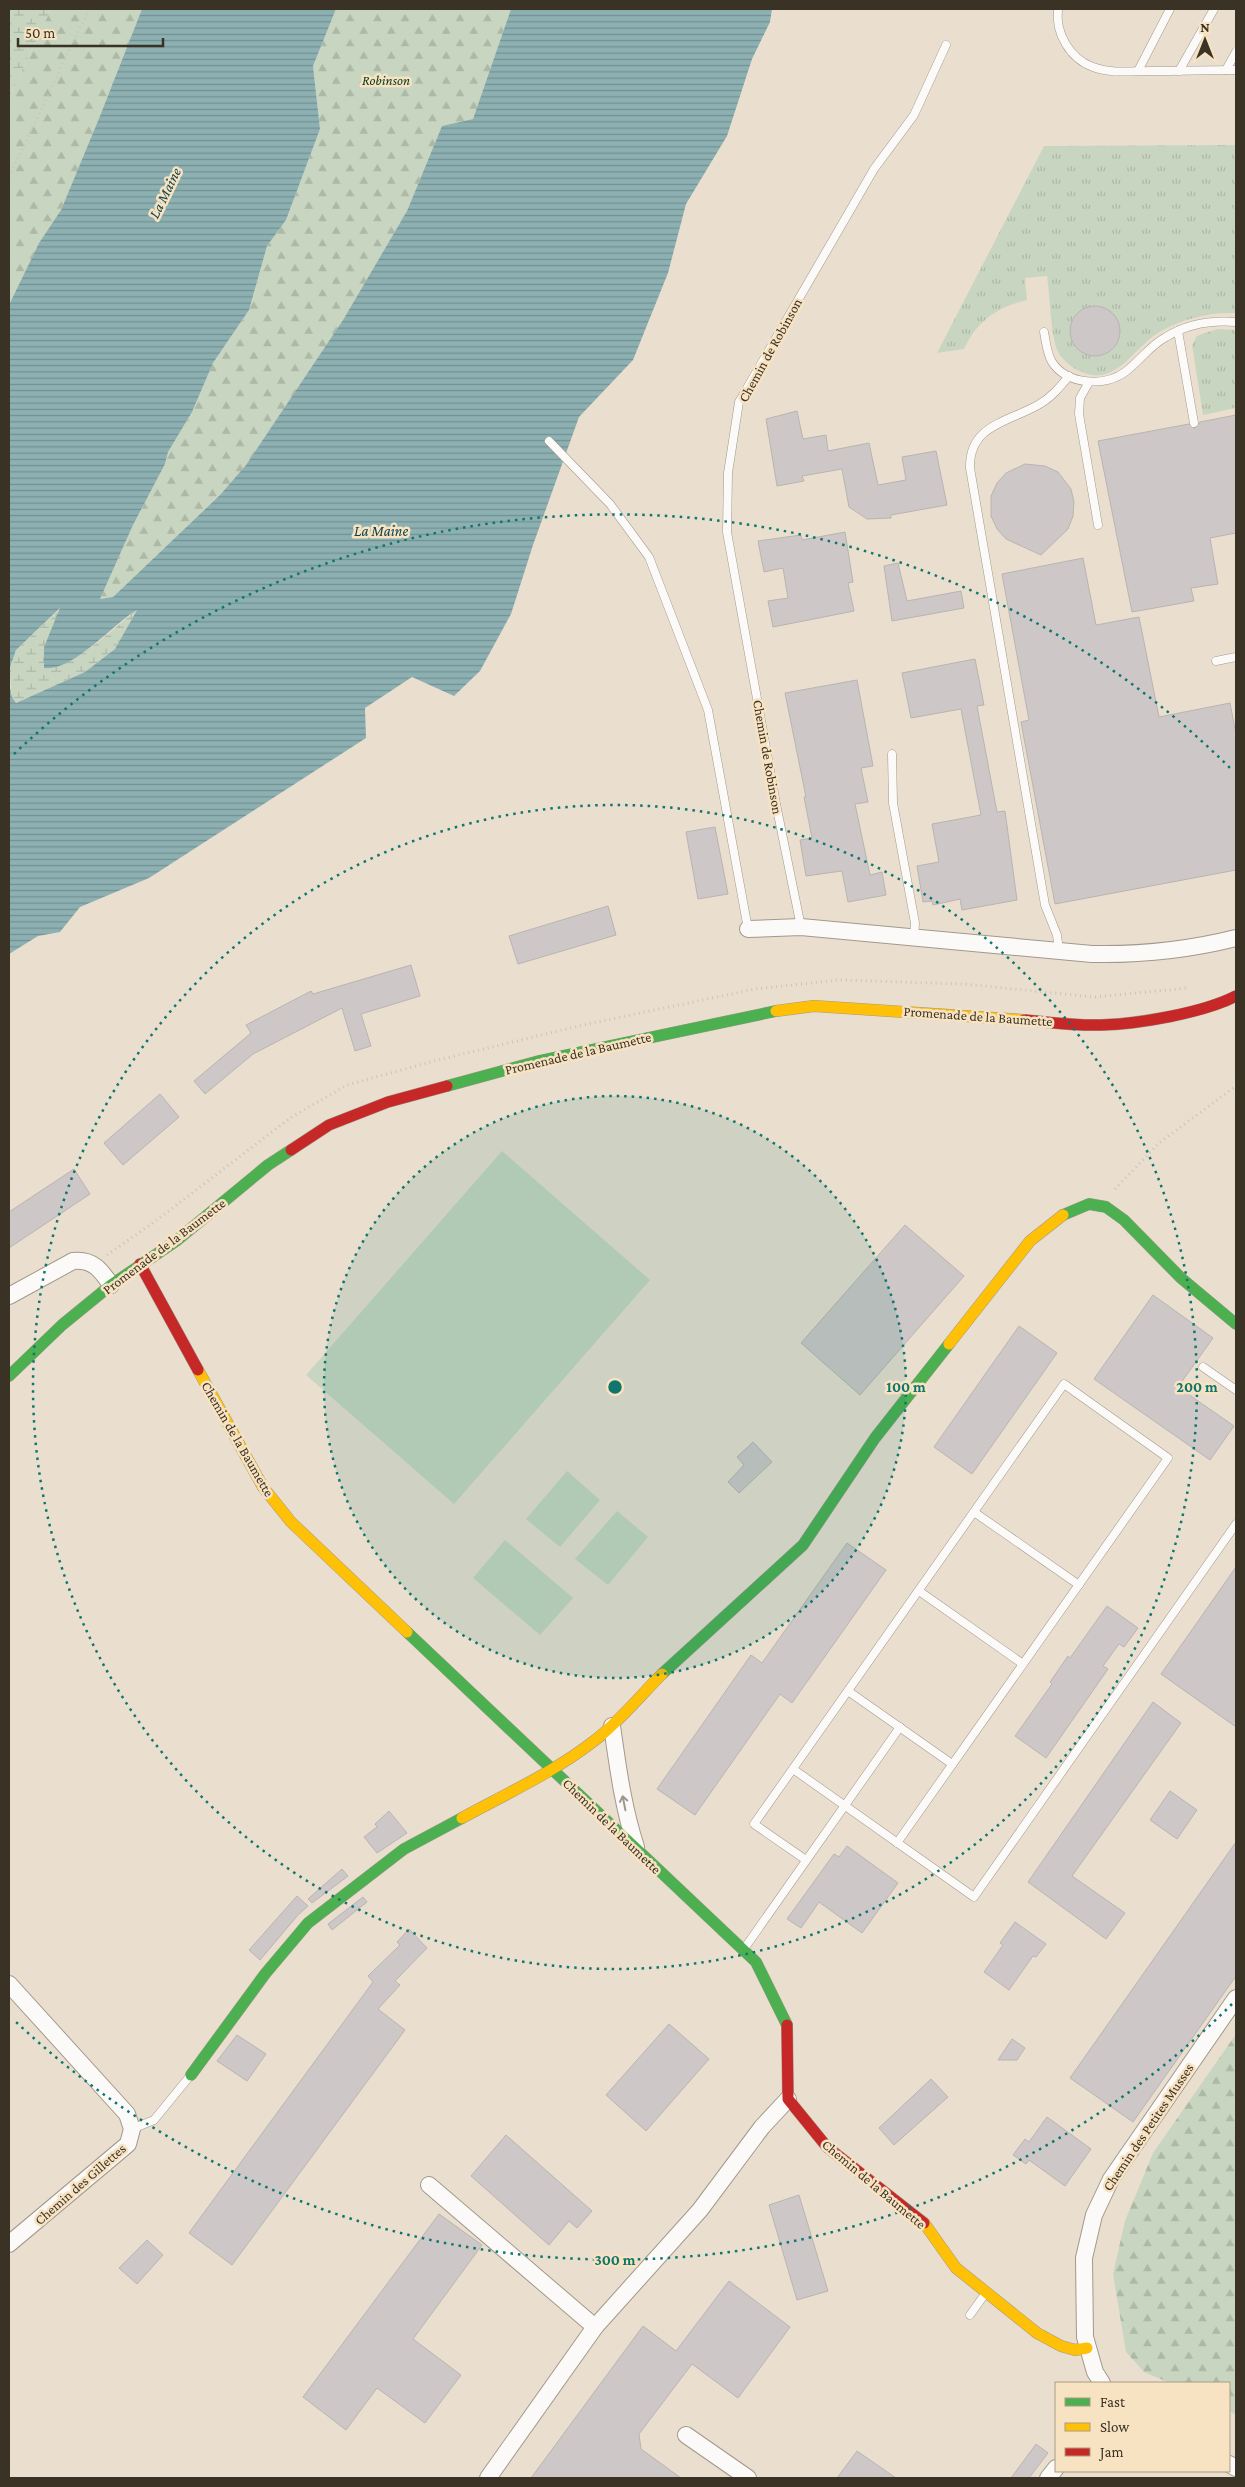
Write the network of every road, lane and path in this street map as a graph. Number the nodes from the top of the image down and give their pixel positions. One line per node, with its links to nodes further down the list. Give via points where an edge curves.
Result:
1 (90, 9): 11 (path)
2 (1058, 9): 9 (lane, via 1066,45 1082,61 1103,70)
3 (1170, 9): 9 (lane)
4 (1214, 9): 10 (lane)
5 (946, 45): 23 (lane, Chemin de Robinson, via 914,115 864,186 744,394 738,411 728,473 727,532)
6 (1236, 52): 7 (lane)
7 (1226, 70): 8 (lane); 10 (lane)
8 (1236, 70)
9 (1138, 71): 10 (lane)
10 (1179, 71)
11 (9, 177)
12 (1236, 322): 13 (lane, via 1207,322)
13 (1178, 330): 16 (lane, via 1152,346 1124,374); 17 (lane)
14 (1044, 332): 15 (lane, via 1052,362)
15 (1069, 376): 16 (lane); 27 (lane, via 1052,396 985,431 977,439 970,455 1044,896)
16 (1089, 382): 19 (lane, via 1080,398 1079,414)
17 (1194, 423)
18 (549, 441): 24 (lane, via 610,504 649,557 708,710)
19 (1098, 525)
20 (1236, 657): 21 (lane)
21 (1216, 661)
22 (892, 754): 25 (lane, via 893,803 915,923)
23 (801, 926): 24 (street); 25 (street)
24 (748, 930)
25 (914, 937): 27 (street)
26 (1236, 938): 27 (street, via 1150,954)
27 (1059, 951)
28 (1236, 996): 31 (street, Promenade de la Baumette, via 1163,1018 1102,1025 814,1006 762,1013 539,1061 388,1102 329,1124 268,1165 176,1241)
29 (1236, 1086): 30 (path, via 1158,1143)
30 (1101, 1204): 34 (street, via 1134,1228 1162,1261); 44 (street, via 1085,1205 1060,1216 1030,1241 875,1438 803,1545 660,1675)
31 (140, 1264): 32 (street, Promenade de la Baumette); 47 (street, Chemin de la Baumette, via 263,1487 291,1522)
32 (111, 1285): 33 (street, via 94,1264 81,1260 73,1261); 36 (street, Promenade de la Baumette)
33 (9, 1296)
34 (1236, 1324)
35 (1203, 1367): 37 (lane)
36 (9, 1376)
37 (1236, 1390)
38 (974, 1512): 40 (lane); 40 (lane, via 1064,1384 1168,1458); 41 (lane)
39 (1236, 1524): 50 (lane, via 974,1897)
40 (1079, 1585): 42 (lane)
41 (919, 1591): 42 (lane); 43 (lane)
42 (1023, 1664): 46 (lane)
43 (848, 1691): 45 (lane); 48 (lane)
44 (612, 1726): 47 (street); 51 (street, one-way to 44, via 627,1820)
45 (900, 1727): 46 (lane); 49 (lane)
46 (952, 1764): 50 (lane)
47 (553, 1769): 51 (street, Chemin de la Baumette); 56 (street, via 404,1849 308,1924 265,1974)
48 (793, 1769): 49 (lane); 52 (lane, via 754,1824)
49 (844, 1806): 50 (lane); 52 (lane)
50 (897, 1842)
51 (637, 1849): 53 (street, Chemin de la Baumette)
52 (806, 1860): 53 (lane)
53 (743, 1950): 57 (street, Chemin de la Baumette, via 756,1962 787,2025)
54 (9, 1984): 58 (street)
55 (1236, 1998): 64 (street, Chemin des Petites Musses, via 1111,2179 1094,2215 1084,2258)
56 (191, 2075): 58 (lane, via 154,2120)
57 (788, 2099): 61 (street, Chemin de la Baumette, via 827,2147 923,2221 956,2268); 63 (street, via 762,2127 700,2210)
58 (130, 2121): 60 (street, Chemin des Gillettes, via 128,2144)
59 (429, 2185): 63 (street)
60 (9, 2244)
61 (986, 2293): 62 (lane); 64 (street, Chemin de la Baumette, via 1037,2333 1075,2350)
62 (970, 2315)
63 (595, 2327): 67 (street)
64 (1087, 2348): 65 (street, Chemin des Petites Musses)
65 (1101, 2382)
66 (686, 2435): 68 (street)
67 (488, 2478)
68 (748, 2478)

